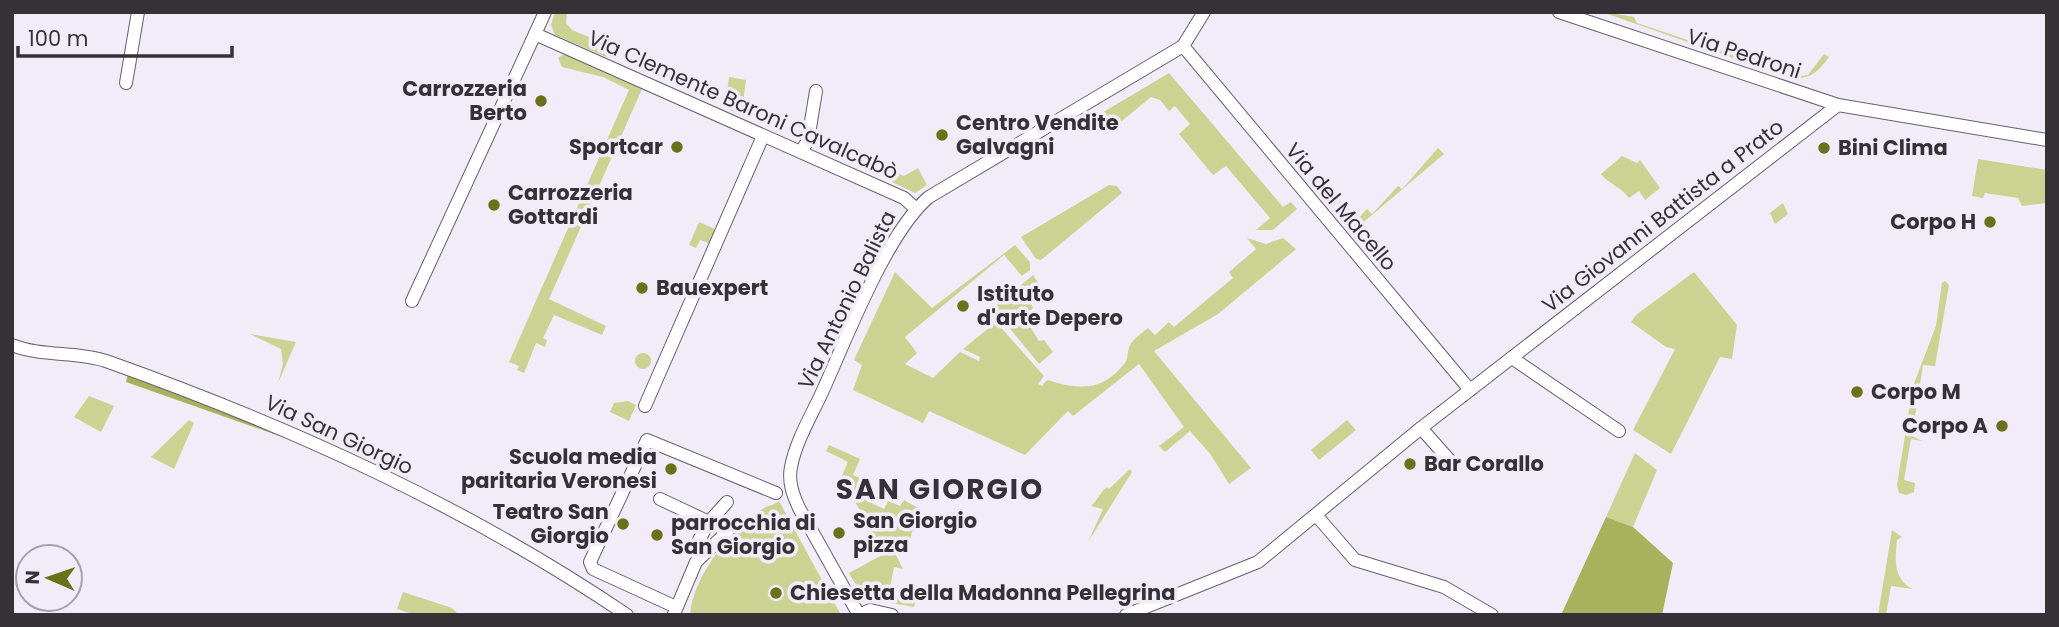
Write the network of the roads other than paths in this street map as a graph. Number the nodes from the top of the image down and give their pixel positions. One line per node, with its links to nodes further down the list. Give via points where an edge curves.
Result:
1 (138, 12): 7 (street)
2 (545, 12): 5 (street)
3 (1204, 12): 6 (street, Via Antonio Balista)
4 (1559, 12): 9 (street, Via Pedroni)
5 (535, 34): 10 (street, Via Clemente Baroni Cavalcabò); 14 (street)
6 (1183, 46): 13 (street, Via Antonio Balista); 17 (street, Via del Macello)
7 (126, 83)
8 (816, 91): 12 (street, via 808,140)
9 (1838, 105): 11 (street, Via Pedroni); 16 (street, Via Giovanni Battista a Prato)
10 (764, 136): 12 (street, Via Clemente Baroni Cavalcabò); 18 (street)
11 (2047, 140)
12 (801, 152): 13 (street, Via Clemente Baroni Cavalcabò, via 904,198)
13 (915, 208): 31 (street, Via Antonio Balista, via 871,287 791,469 792,493)
14 (412, 301)
15 (12, 345): 30 (street, Via San Giorgio, via 100,359 282,427 456,513 577,580)
16 (1512, 358): 17 (street, Via Giovanni Battista a Prato); 20 (street)
17 (1470, 390): 19 (street, Via Giovanni Battista a Prato)
18 (645, 406)
19 (1420, 428): 21 (street); 25 (street, Via Giovanni Battista a Prato)
20 (1619, 431)
21 (1452, 463)
22 (776, 493): 29 (street, via 736,481 647,440 590,562 593,569)
23 (660, 499): 26 (street)
24 (727, 502): 26 (street)
25 (1316, 515): 28 (street, Via Giovanni Battista a Prato, via 1247,568); 34 (street, via 1354,560 1444,587)
26 (709, 522): 27 (street); 29 (street, via 728,531 687,573)
27 (699, 540)
28 (1150, 610): 33 (street, Via Giovanni Battista a Prato)
29 (675, 611)
30 (627, 615)
31 (859, 615): 32 (street, via 870,610)
32 (892, 615)
33 (1126, 615)
34 (1492, 615)

